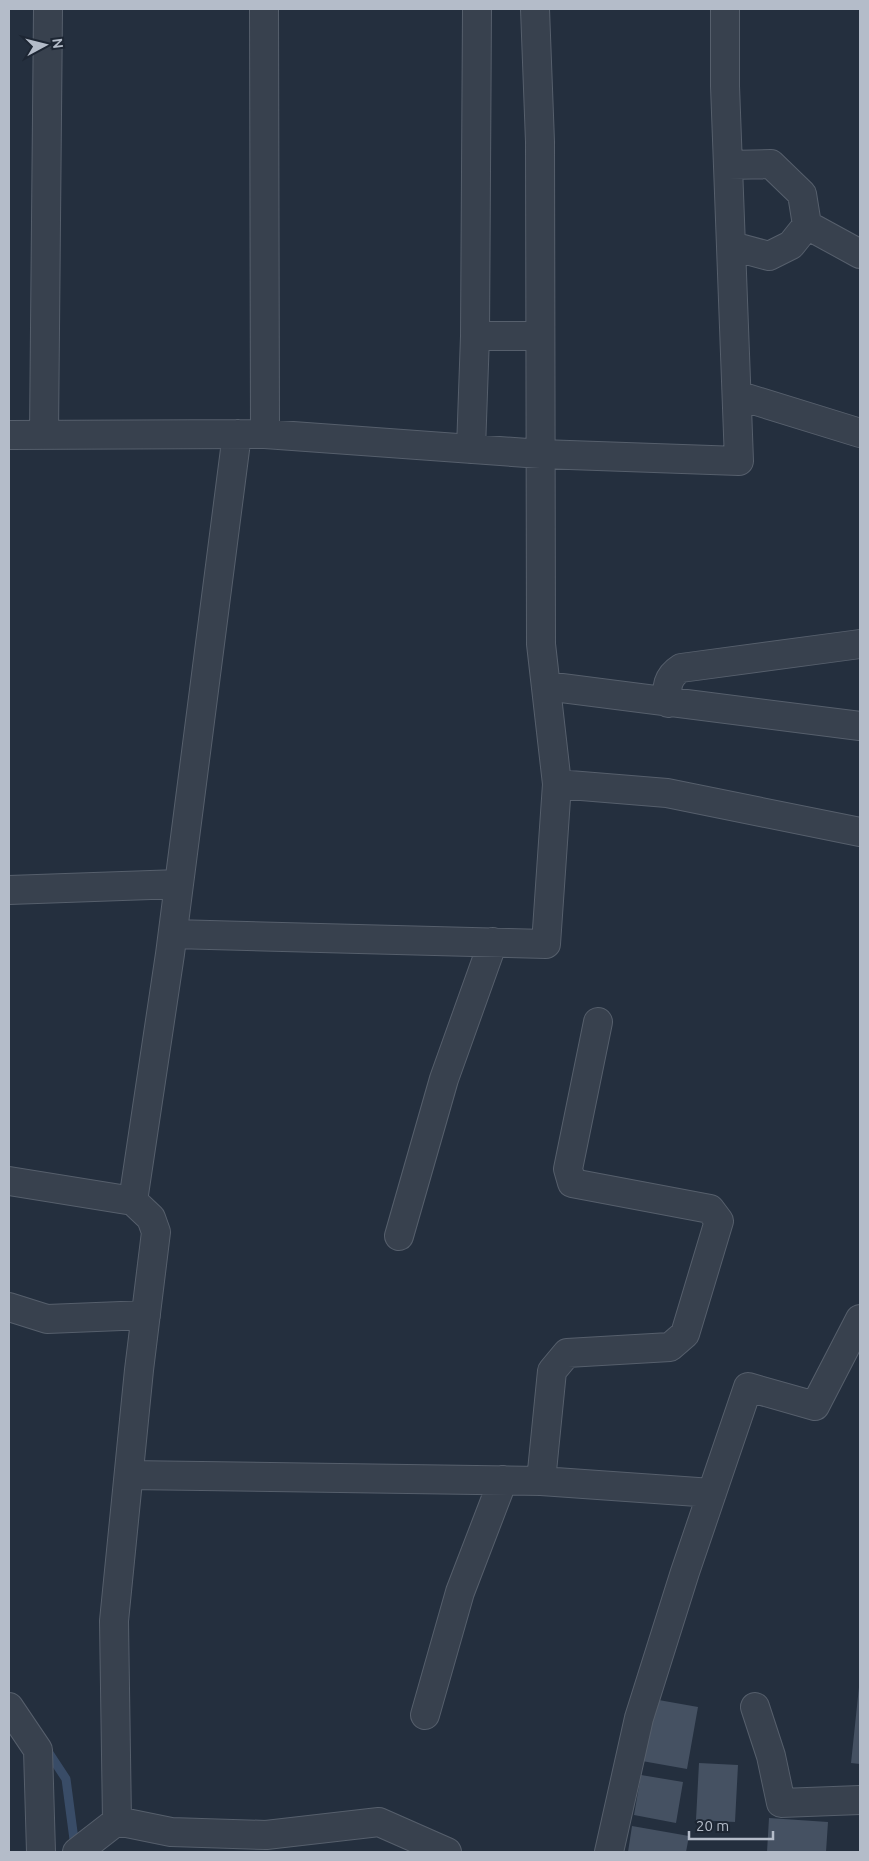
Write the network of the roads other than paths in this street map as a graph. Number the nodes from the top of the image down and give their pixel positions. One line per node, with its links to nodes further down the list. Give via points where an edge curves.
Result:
1 (48, 9): 17 (street)
2 (264, 9): 15 (street)
3 (477, 9): 10 (street)
4 (535, 9): 11 (street, via 540,142)
5 (726, 9): 6 (street)
6 (728, 165): 7 (street, via 771,164 802,194); 8 (street)
7 (807, 225): 8 (street, via 791,245 769,256); 9 (street)
8 (732, 246): 12 (street)
9 (860, 254)
10 (476, 336): 11 (street); 18 (street)
11 (540, 336): 19 (street)
12 (737, 395): 13 (street); 19 (street, via 739,461)
13 (860, 433)
14 (237, 434): 15 (street); 17 (street); 26 (street)
15 (264, 434): 18 (street)
16 (9, 435): 17 (street)
17 (44, 435)
18 (471, 449): 19 (street)
19 (541, 454): 21 (street, via 541,644)
20 (860, 644): 22 (street, via 681,668 673,673 666,689)
21 (546, 686): 22 (street); 24 (street)
22 (668, 703): 23 (street)
23 (860, 726)
24 (557, 784): 25 (street, via 667,794); 29 (street, via 546,944)
25 (860, 832)
26 (180, 884): 27 (street); 28 (street)
27 (9, 890)
28 (173, 934): 29 (street); 32 (street)
29 (493, 942): 33 (street, via 444,1079)
30 (598, 1022): 39 (street, via 568,1169 572,1183 710,1209 719,1221 685,1334 670,1347 567,1353 552,1371)
31 (9, 1181): 32 (street)
32 (133, 1201): 35 (street, via 151,1218 156,1232)
33 (399, 1236)
34 (9, 1307): 35 (street, via 47,1318)
35 (146, 1315): 37 (street)
36 (860, 1319): 40 (street, via 815,1406 748,1387)
37 (129, 1475): 38 (street); 45 (street, via 114,1621)
38 (503, 1480): 39 (street); 43 (street, via 460,1592)
39 (541, 1481): 40 (street)
40 (712, 1493): 49 (street, via 639,1718)
41 (9, 1707): 47 (street, via 38,1750)
42 (755, 1707): 44 (street, via 771,1756 781,1803)
43 (426, 1715)
44 (860, 1800)
45 (117, 1822): 46 (street); 48 (street, via 171,1832 266,1835 379,1822)
46 (82, 1848)
47 (41, 1852)
48 (447, 1852)
49 (609, 1852)

